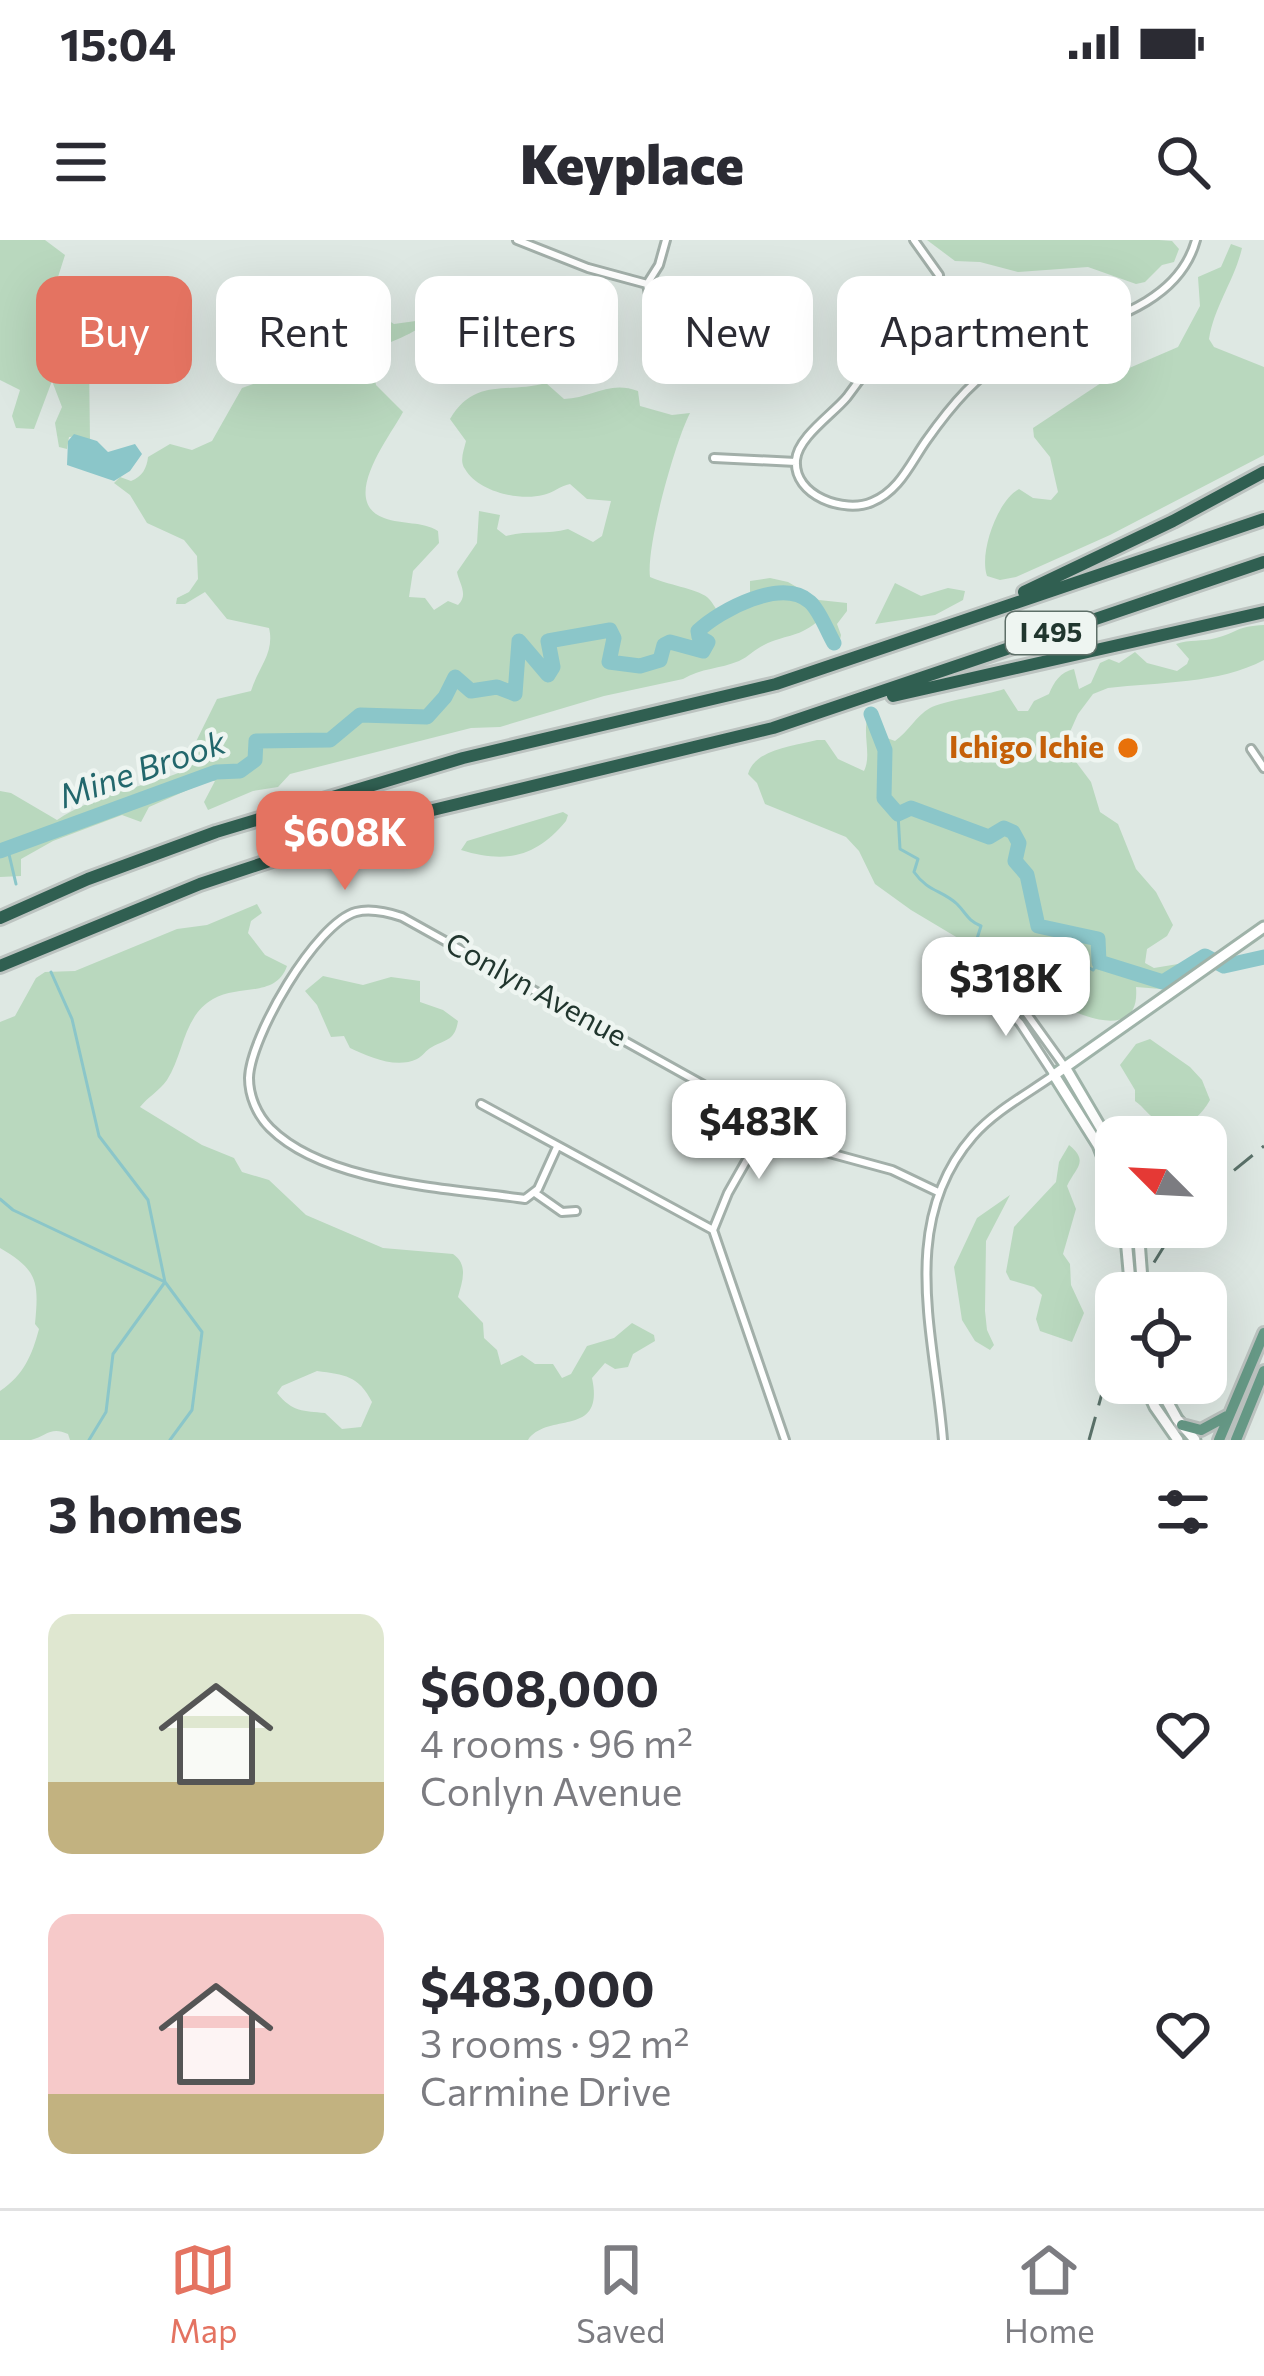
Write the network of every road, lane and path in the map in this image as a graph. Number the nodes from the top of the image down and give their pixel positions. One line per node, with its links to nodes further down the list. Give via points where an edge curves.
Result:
1 (518, 240): 7 (street)
2 (666, 240): 5 (street)
3 (914, 240): 6 (street)
4 (1196, 240): 8 (street, via 1189,260)
5 (652, 276)
6 (939, 276)
7 (642, 283)
8 (1131, 310)
9 (857, 384): 12 (street)
10 (974, 384): 12 (street, via 876,500 850,506 821,498)
11 (714, 458): 12 (street)
12 (796, 462)
13 (1264, 472): 17 (highway, via 1105,555)
14 (1264, 519): 17 (highway, I 495)
15 (1264, 562): 18 (highway, I 495)
16 (1264, 612): 18 (highway)
17 (887, 648): 21 (highway, I 495, via 776,684 336,795 88,879)
18 (839, 708): 23 (highway, I 495, via 345,836 200,884)
19 (1251, 749): 20 (street)
20 (1264, 768)
21 (0, 918)
22 (1264, 927): 24 (street)
23 (0, 966)
24 (1065, 1067): 25 (street); 25 (street, via 1024,1010 981,982); 27 (street)
25 (1054, 1075): 29 (street); 31 (street, via 973,1136)
26 (481, 1104): 30 (street)
27 (1095, 1118)
28 (770, 1119): 31 (street, Conlyn Avenue, via 821,1151); 32 (street, Conlyn Avenue, via 416,922 367,910 334,923 305,954 256,1048 249,1083 267,1125 299,1149 359,1172 525,1199); 34 (street)
29 (1095, 1140)
30 (557, 1147): 32 (street); 34 (street)
31 (938, 1192): 42 (street, via 925,1263)
32 (535, 1193): 33 (street, Conlyn Avenue, via 562,1212)
33 (576, 1211)
34 (713, 1230): 41 (street)
35 (1264, 1334): 39 (main road)
36 (1264, 1371): 46 (main road)
37 (1154, 1404): 43 (street)
38 (1170, 1404): 40 (street)
39 (1228, 1416): 40 (main road, via 1201,1430); 45 (main road)
40 (1182, 1425): 44 (street)
41 (785, 1440)
42 (943, 1440)
43 (1178, 1440)
44 (1195, 1440)
45 (1219, 1440)
46 (1239, 1440)

